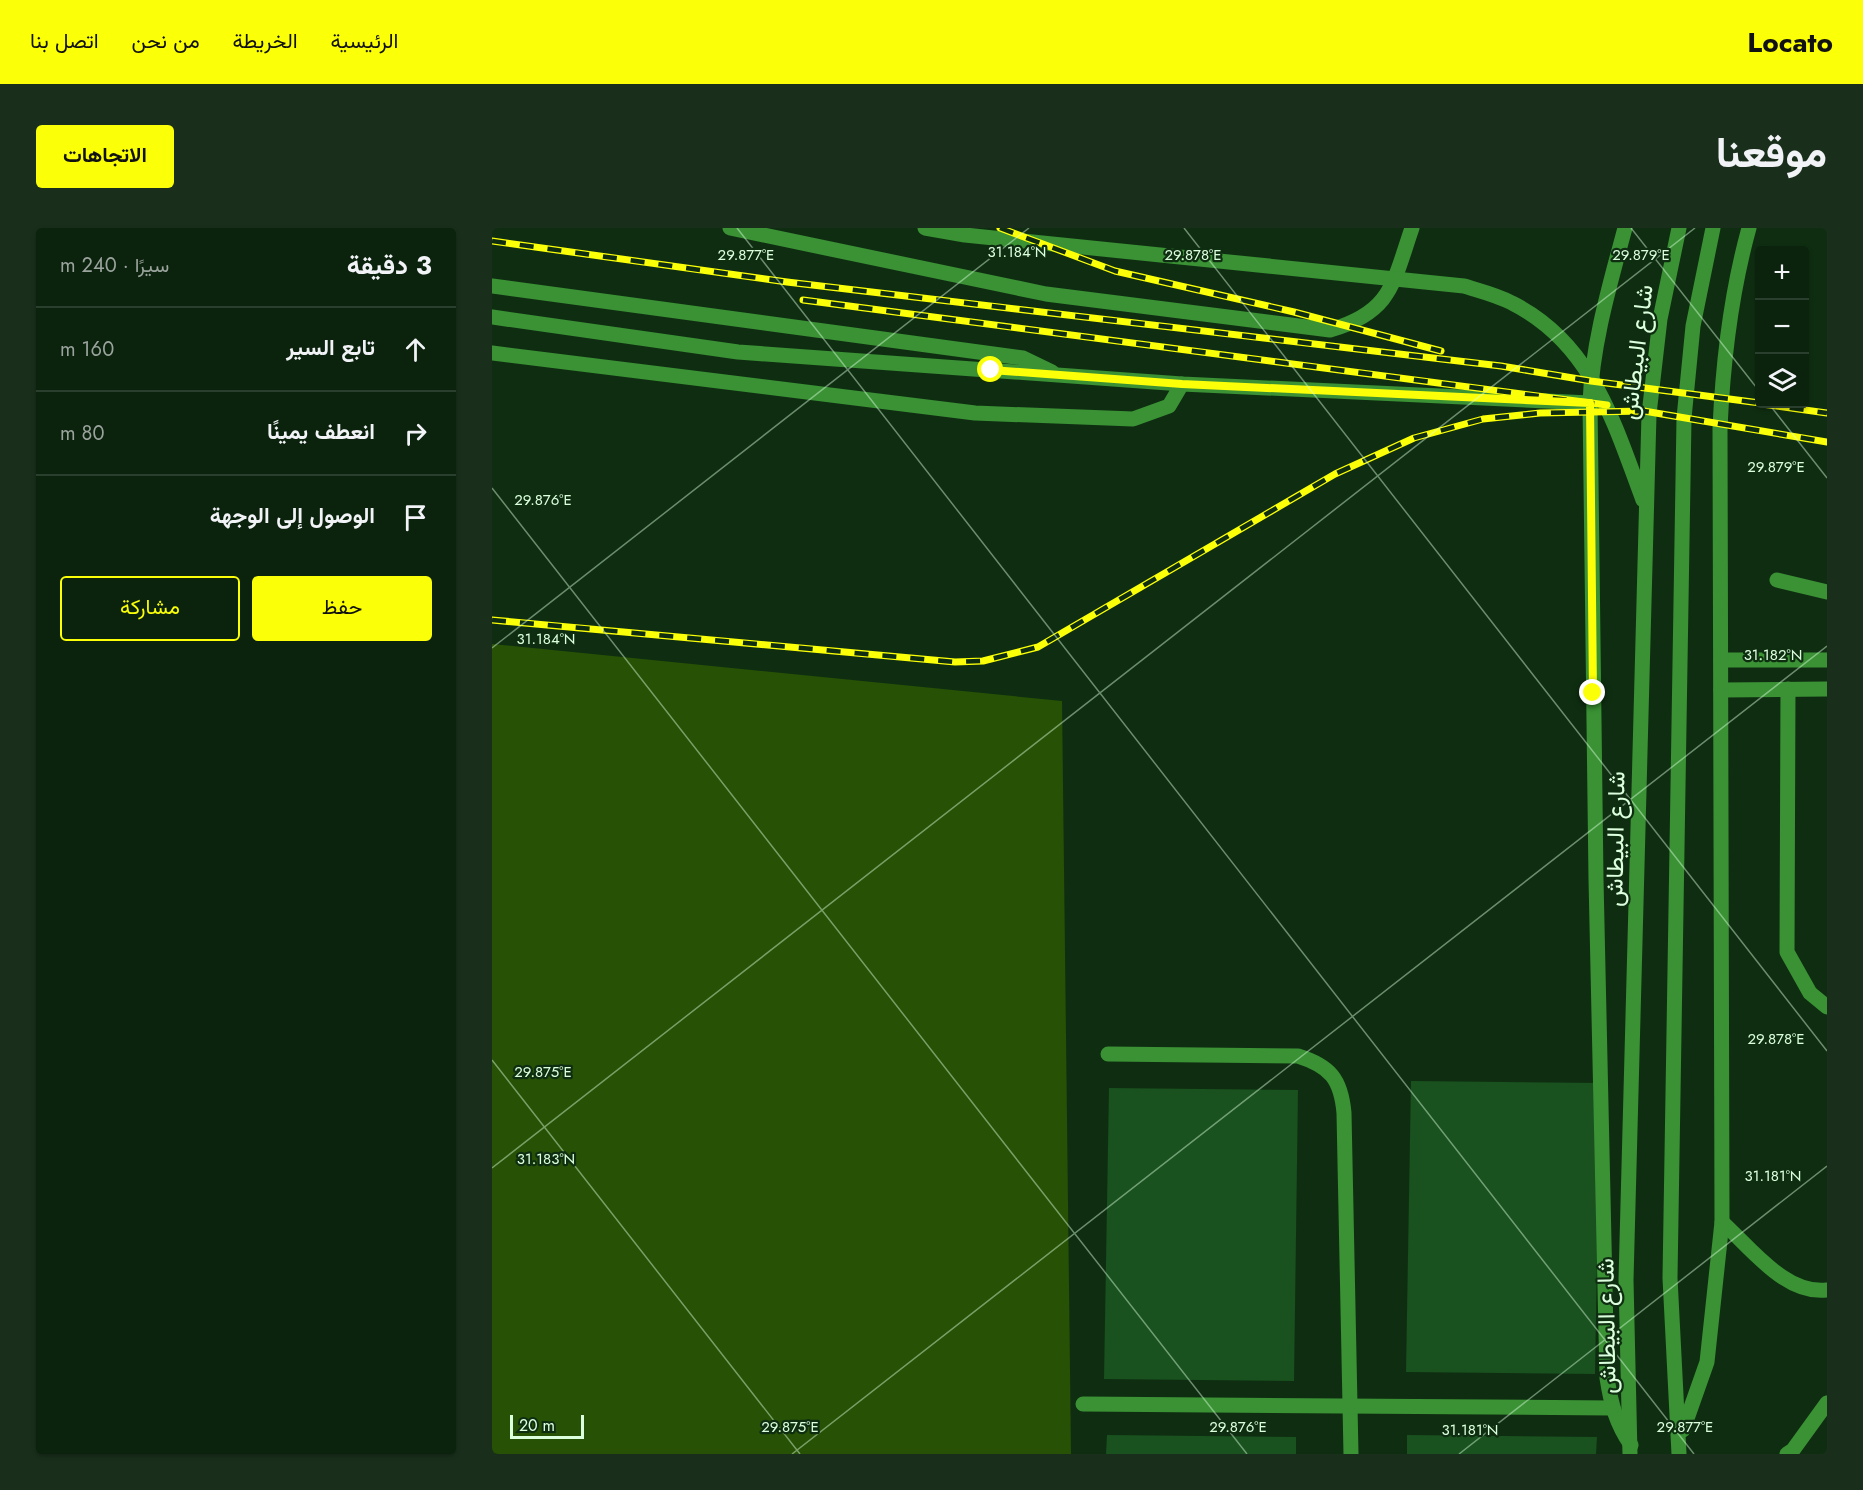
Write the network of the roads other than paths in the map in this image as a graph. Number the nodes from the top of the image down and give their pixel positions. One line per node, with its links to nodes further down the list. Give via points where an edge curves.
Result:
1 (730, 228): 3 (street, via 1046,294 1330,330 1353,323 1389,293)
2 (926, 228): 14 (street, via 1464,286 1512,303 1554,331 1588,369 1611,414)
3 (1412, 228)
4 (1625, 228): 13 (street, via 1610,282)
5 (1679, 228): 14 (street, شارع البيطاش, via 1660,319 1649,414)
6 (1713, 228): 30 (street, via 1693,326 1684,418 1670,1278)
7 (1749, 228): 17 (street, via 1739,263 1726,345 1720,421)
8 (492, 286): 11 (street, via 1023,358)
9 (492, 317): 11 (street, via 738,352)
10 (492, 354): 12 (street, via 975,413 1133,419 1169,406)
11 (1060, 375): 12 (street)
12 (1182, 384): 13 (street)
13 (1590, 403): 29 (street, via 1597,939 1607,1378)
14 (1646, 509): 31 (street, شارع البيطاش, via 1626,1281)
15 (1777, 580): 16 (street)
16 (1827, 592)
17 (1721, 660): 18 (street); 21 (street)
18 (1827, 660)
19 (1788, 689): 20 (street); 21 (street); 22 (street, via 1787,952 1810,993)
20 (1827, 689)
21 (1721, 690): 24 (street)
22 (1827, 1007)
23 (1108, 1054): 28 (street, via 1298,1056 1317,1062 1333,1075 1342,1093 1344,1113)
24 (1722, 1222): 25 (street, via 1777,1273 1797,1285); 30 (street, via 1707,1362)
25 (1827, 1290)
26 (1827, 1402): 34 (street)
27 (1083, 1404): 28 (street)
28 (1349, 1406): 29 (street); 32 (street)
29 (1611, 1408): 31 (street)
30 (1680, 1438): 33 (street)
31 (1630, 1449)
32 (1351, 1454)
33 (1679, 1454)
34 (1787, 1454)

